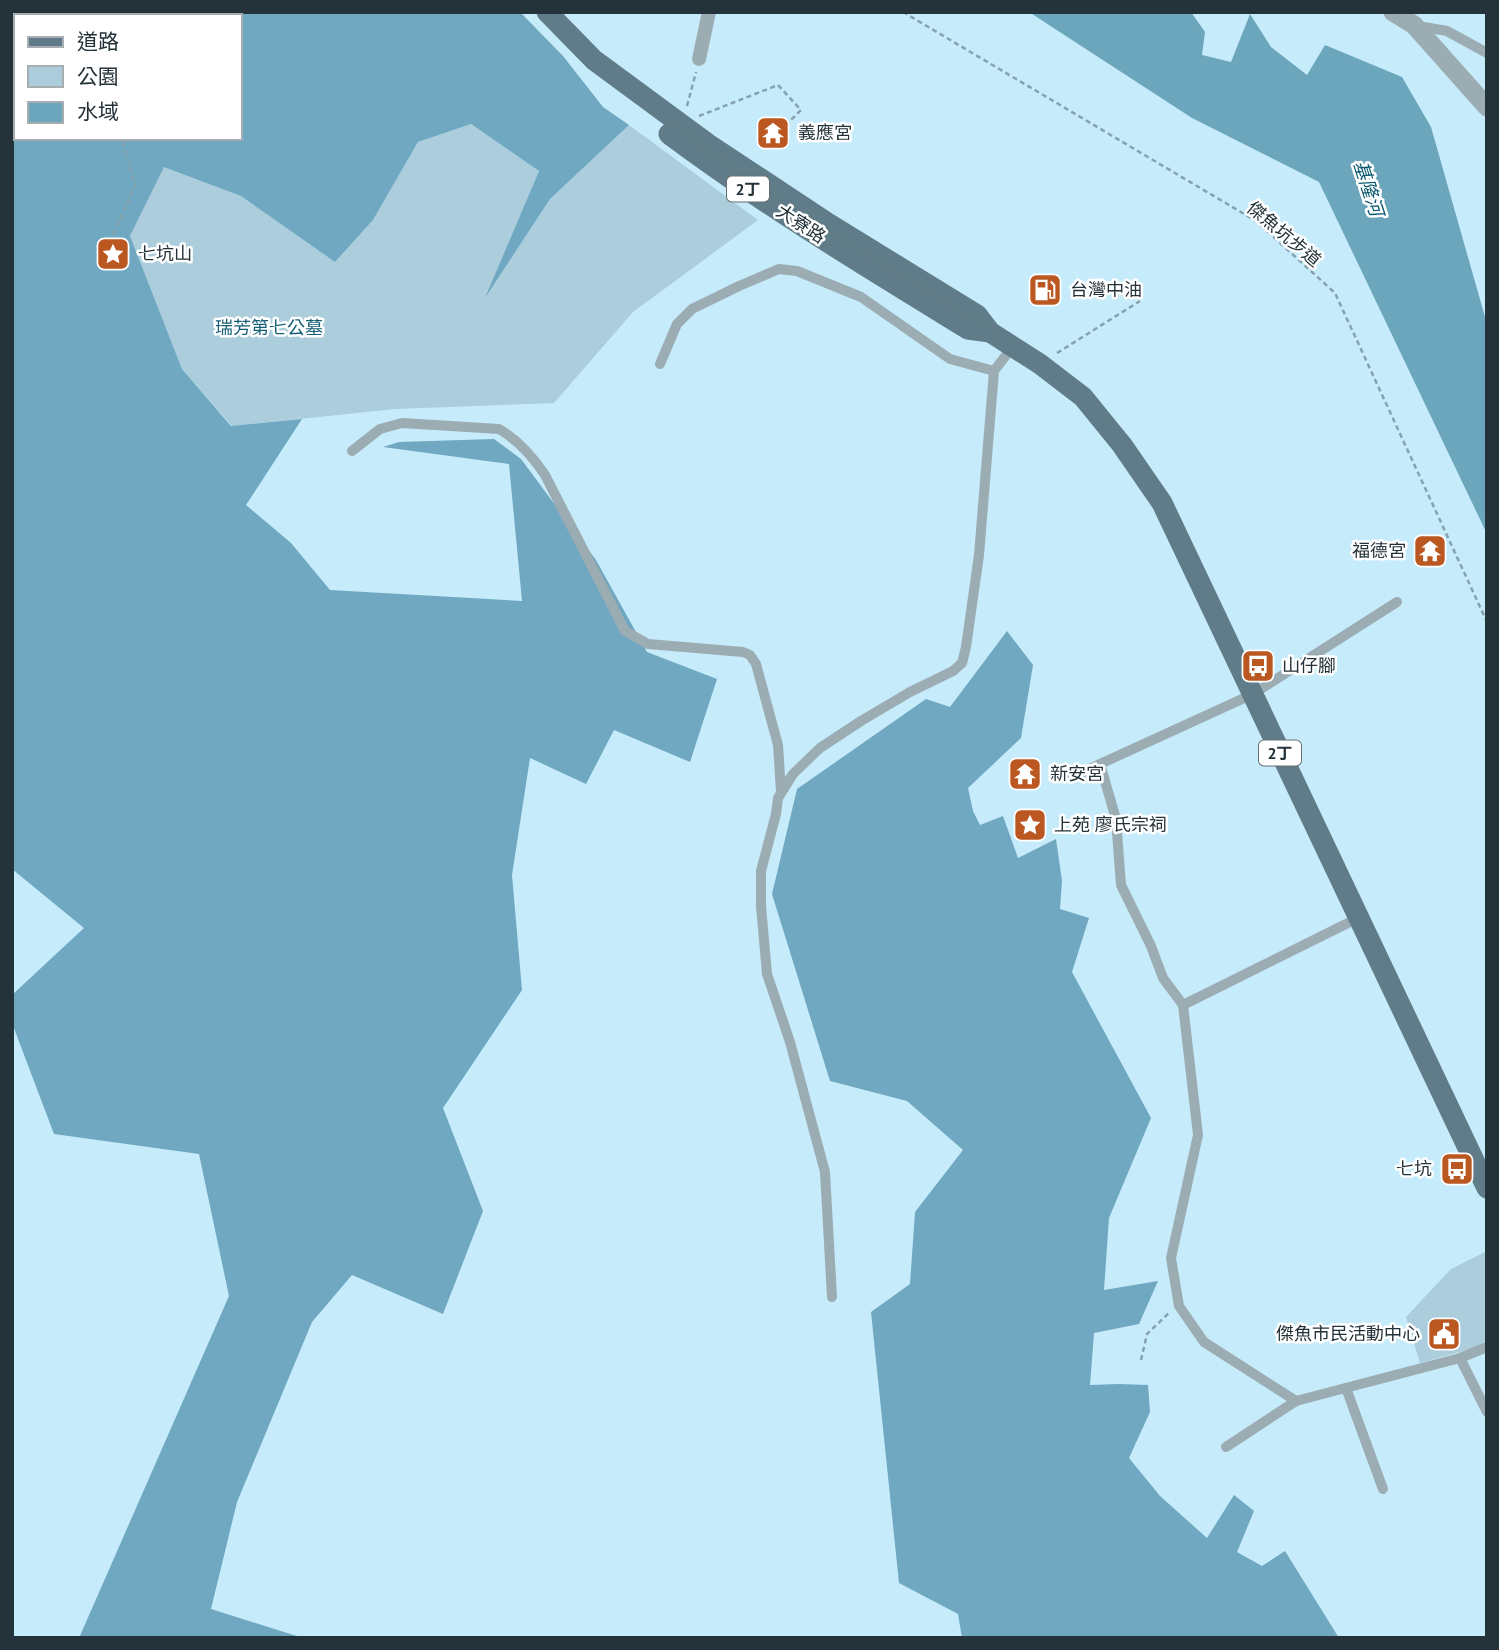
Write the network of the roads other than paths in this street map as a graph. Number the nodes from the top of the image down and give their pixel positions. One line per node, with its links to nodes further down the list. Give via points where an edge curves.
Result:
1 (529, 12): 9 (main road, 大寮路 / 2丁, via 581,68 697,155 968,329)
2 (547, 12): 9 (main road, 大寮路 / 2丁, via 594,60 708,144 977,315)
3 (709, 12): 7 (street)
4 (1393, 12): 5 (street)
5 (1413, 25): 6 (lane, via 1447,32); 8 (street)
6 (1487, 53)
7 (699, 59)
8 (1487, 107)
9 (990, 331): 10 (main road, 大寮路 / 2丁)
10 (1026, 354): 12 (lane); 15 (main road, 2丁, via 1083,397 1162,503)
11 (660, 364): 12 (lane, via 677,324 692,309 779,269 849,291 950,359)
12 (994, 371): 18 (lane, via 979,555 961,663 820,748)
13 (352, 451): 18 (lane, via 380,429 402,423 499,429 509,435 545,475 625,631 648,643 750,656 778,745)
14 (1397, 602): 15 (lane)
15 (1252, 694): 16 (lane); 19 (main road, 2丁)
16 (1100, 764): 17 (lane); 20 (lane, via 1116,820 1121,885 1163,978)
17 (1072, 778)
18 (781, 792): 22 (lane, via 761,871 761,906 768,974 825,1172)
19 (1358, 918): 20 (lane); 21 (main road, 2丁)
20 (1183, 1005): 26 (lane, via 1198,1135 1171,1258 1179,1306 1204,1342)
21 (1487, 1188)
22 (832, 1297)
23 (1487, 1347): 24 (lane)
24 (1460, 1358): 25 (lane); 27 (lane)
25 (1346, 1388): 26 (lane); 29 (lane)
26 (1296, 1401): 28 (lane)
27 (1487, 1412)
28 (1226, 1447)
29 (1383, 1489)

